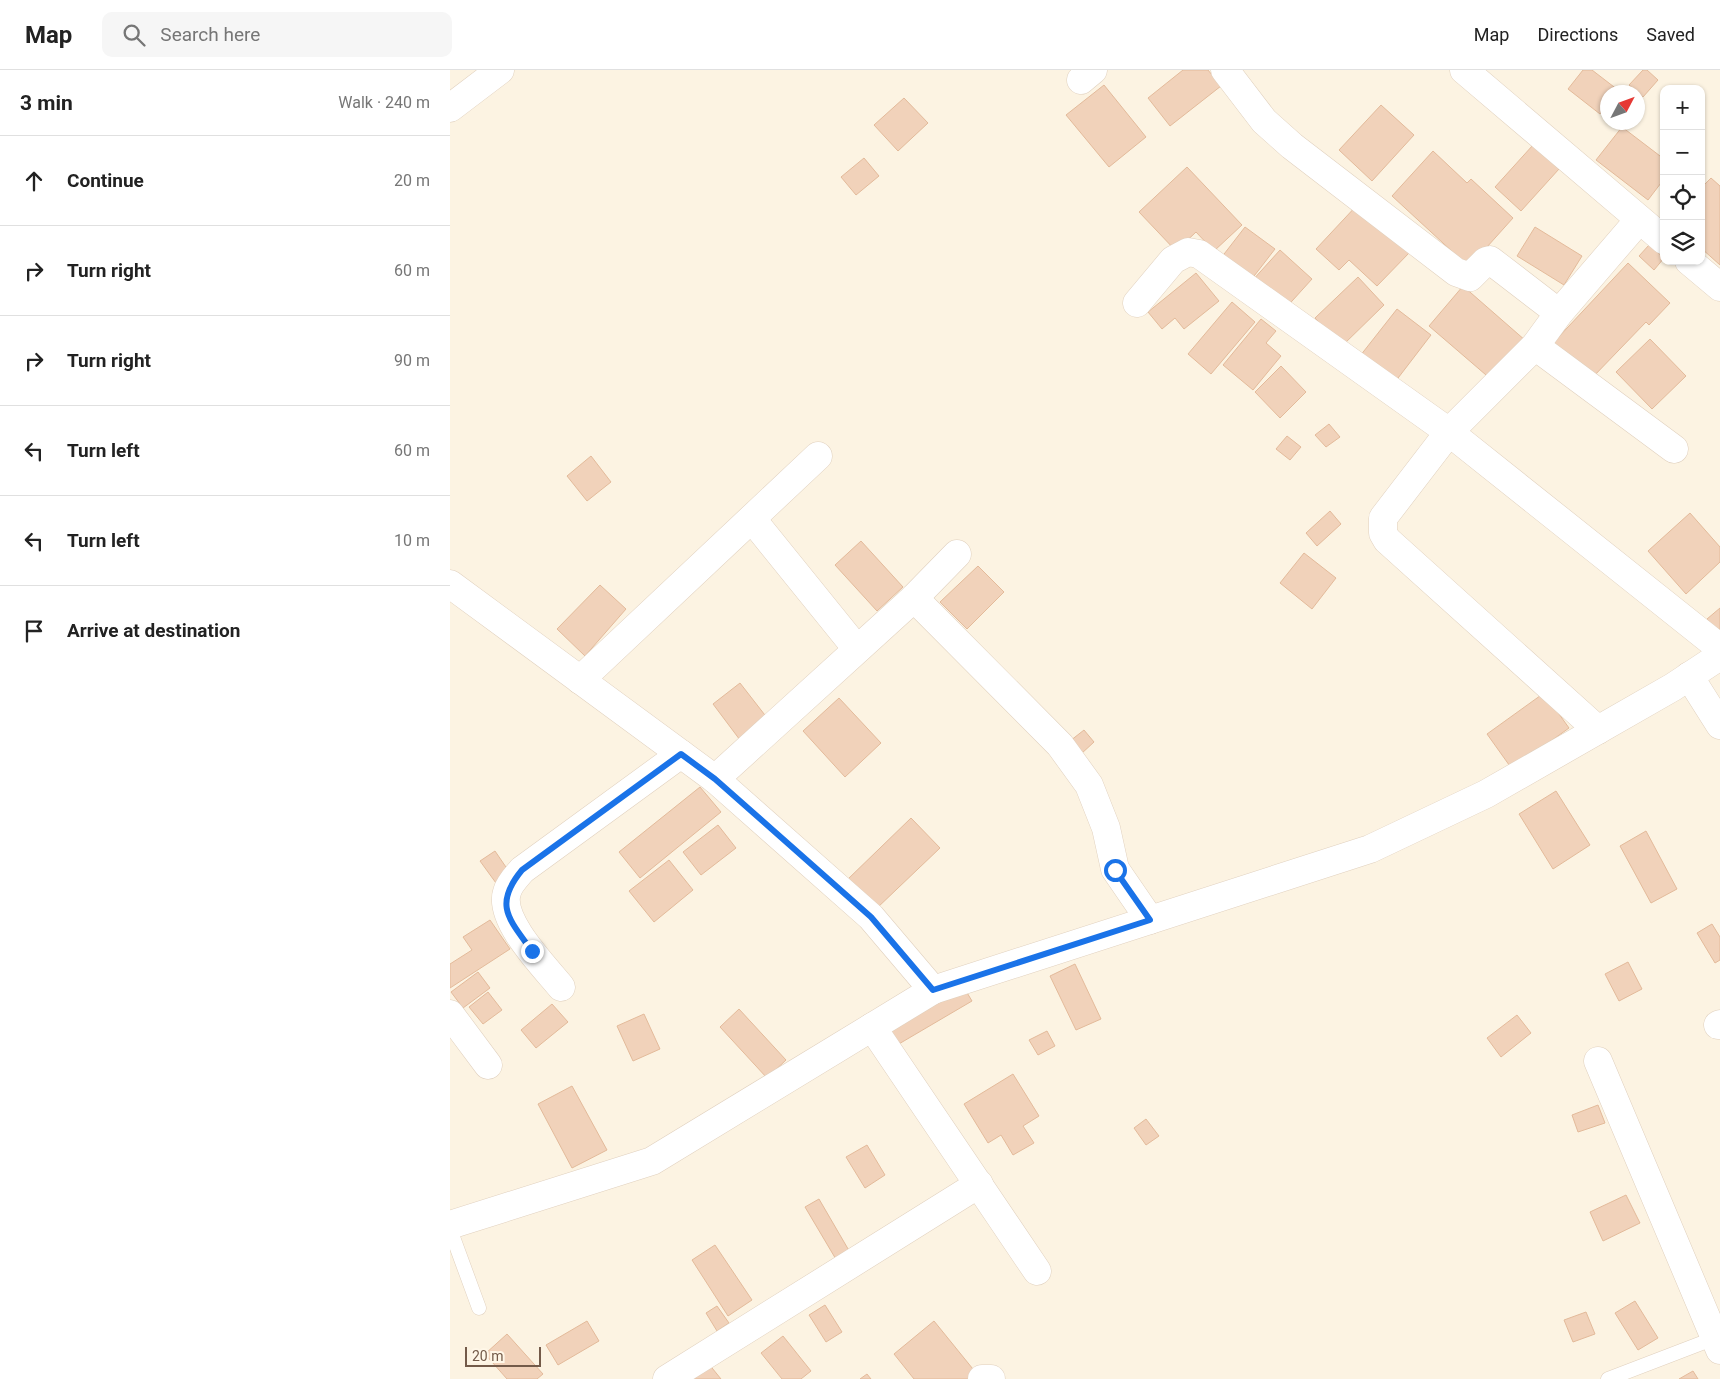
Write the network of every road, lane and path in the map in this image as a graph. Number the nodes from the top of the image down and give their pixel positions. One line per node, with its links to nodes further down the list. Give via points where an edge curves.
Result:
1 (500, 70): 4 (street)
2 (1225, 70): 10 (street, via 1264,121 1292,146 1456,272 1470,277 1486,260 1490,260)
3 (1464, 70): 5 (street)
4 (450, 108)
5 (1639, 220): 6 (street); 10 (street)
6 (1660, 237)
7 (1694, 265): 8 (street)
8 (1720, 286)
9 (1137, 303): 12 (street, via 1173,260 1188,252 1199,254)
10 (1559, 313): 11 (street)
11 (1535, 346): 12 (street); 13 (street)
12 (1449, 432): 19 (street); 25 (street, via 1383,518 1383,533)
13 (1674, 449)
14 (818, 456): 15 (street)
15 (752, 520): 20 (street); 23 (street)
16 (957, 554): 18 (street)
17 (450, 584): 23 (street)
18 (914, 598): 20 (street); 28 (street, via 1060,744 1089,785 1106,828 1115,870)
19 (1720, 648)
20 (857, 649): 27 (street)
21 (1720, 656): 22 (street)
22 (1689, 676): 24 (street); 25 (street)
23 (580, 680): 26 (street)
24 (1720, 725)
25 (1598, 730): 28 (street, via 1486,794 1370,849)
26 (681, 754): 27 (street); 29 (street, via 522,870 507,892 506,908 514,927)
27 (715, 779): 30 (street, via 871,917)
28 (1150, 920): 30 (street)
29 (561, 987)
30 (933, 990): 32 (street)
31 (450, 1014): 34 (street)
32 (872, 1027): 35 (street); 36 (street, via 652,1161)
33 (1598, 1061): 40 (street)
34 (488, 1065)
35 (979, 1184): 38 (street); 41 (street)
36 (450, 1225)
37 (450, 1230): 39 (lane)
38 (1037, 1271)
39 (479, 1308)
40 (1717, 1344): 44 (lane)
41 (666, 1379)
42 (982, 1379): 43 (street)
43 (991, 1379)
44 (1608, 1379)

